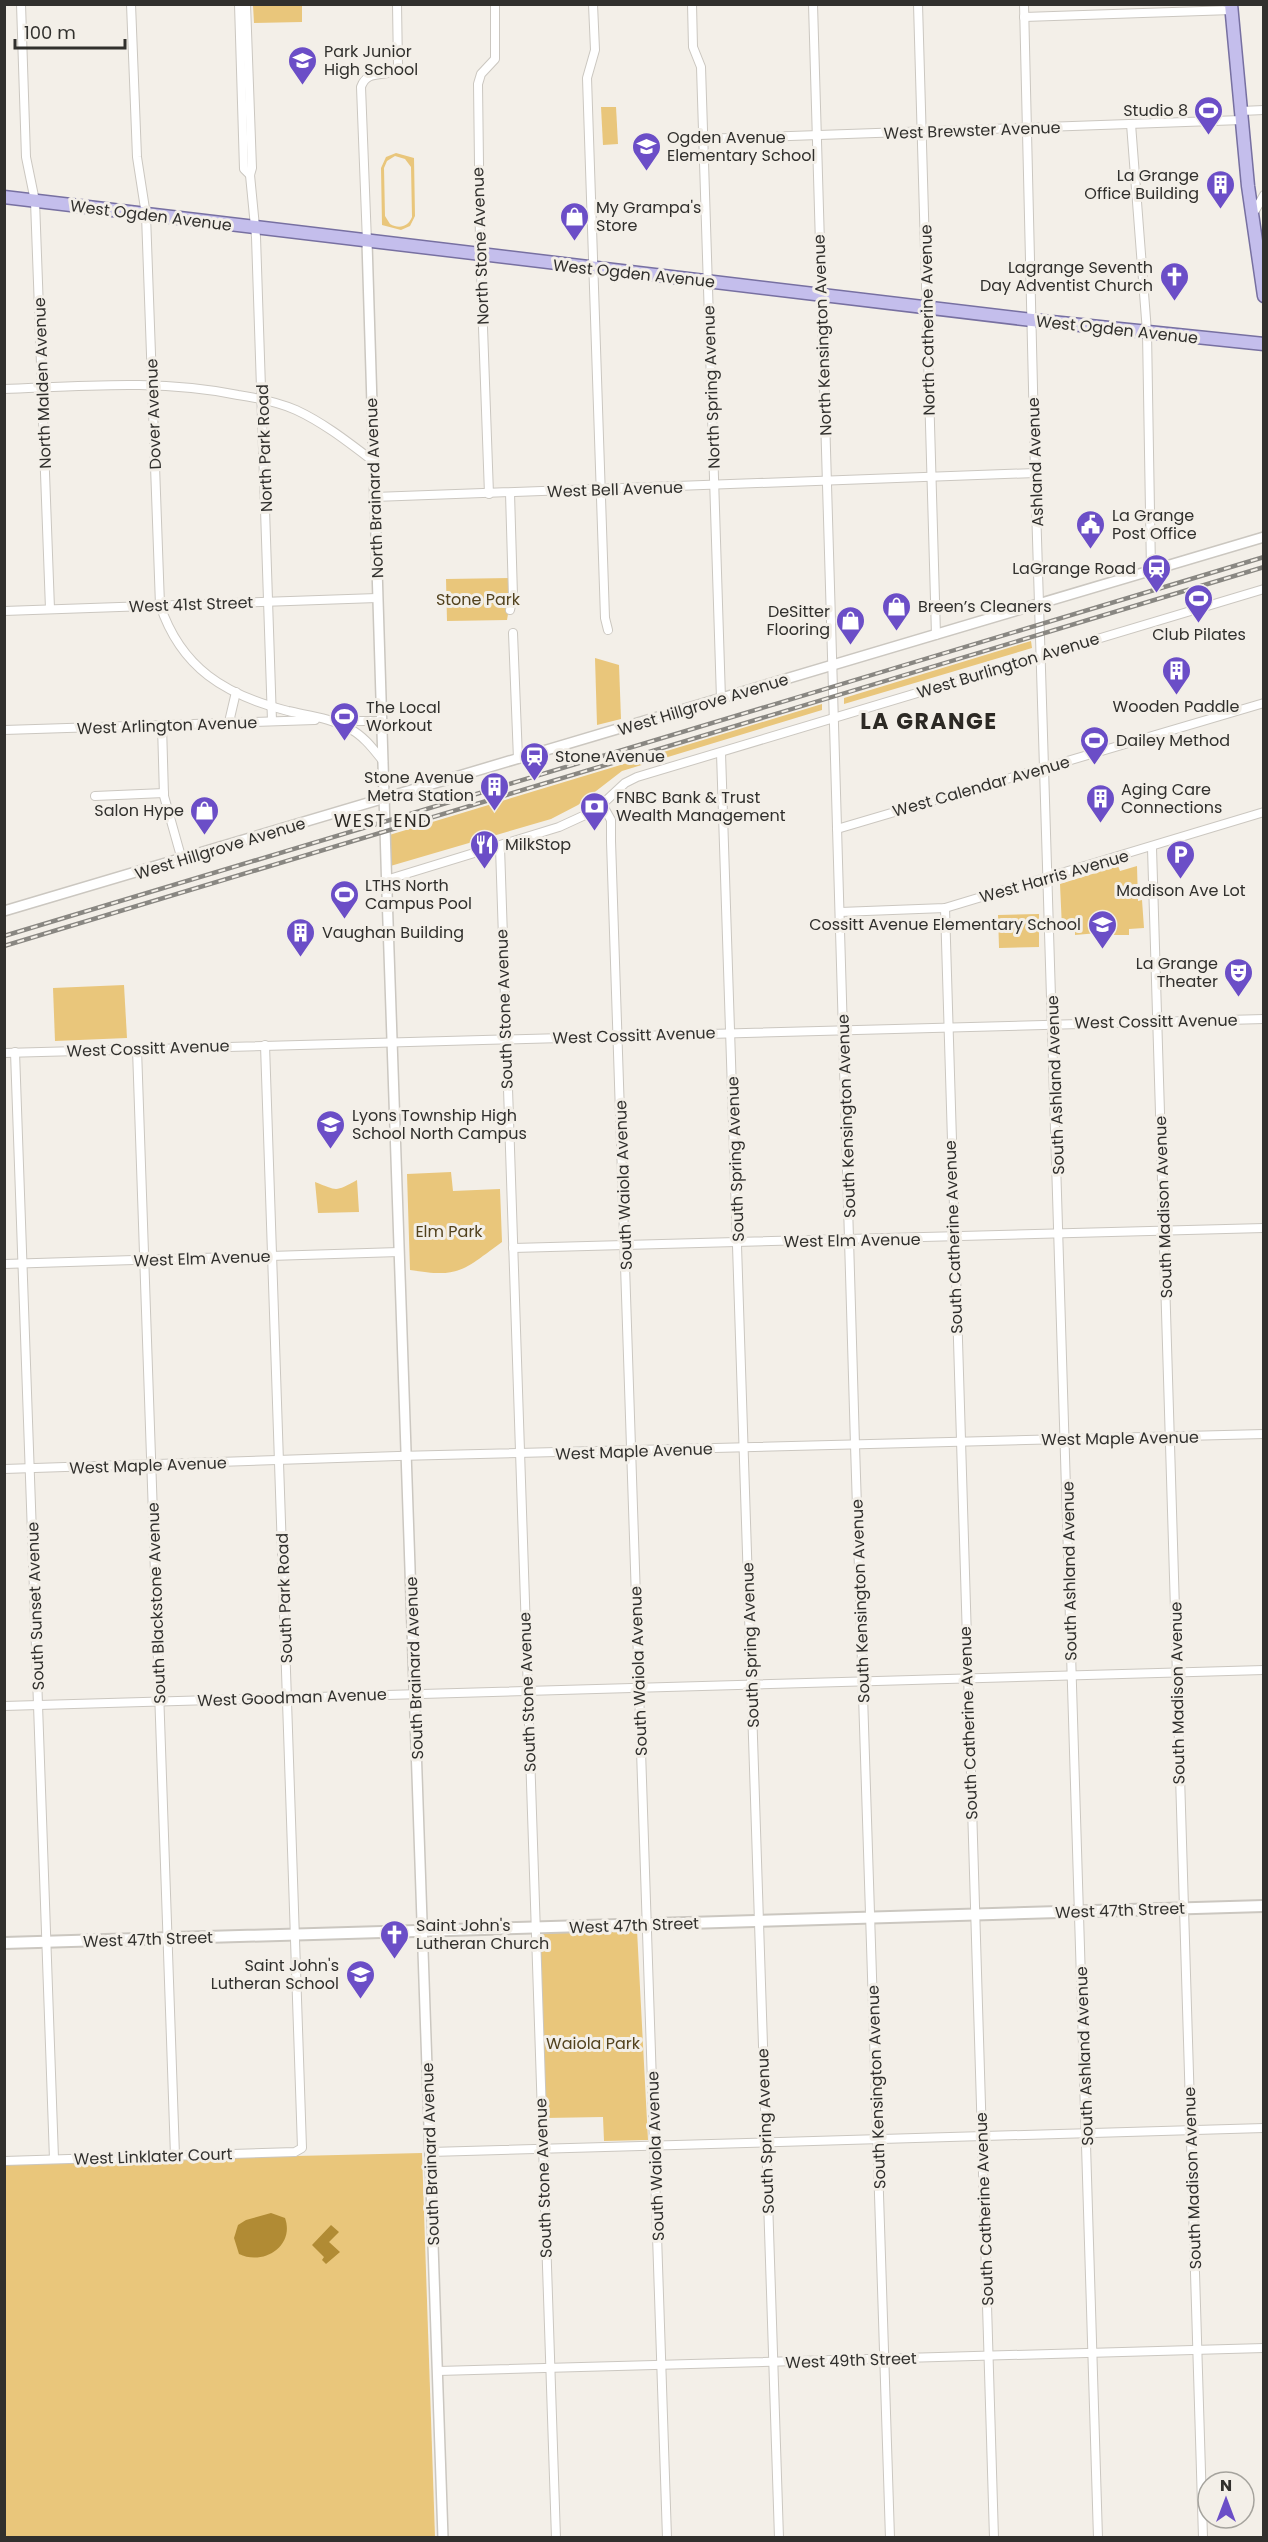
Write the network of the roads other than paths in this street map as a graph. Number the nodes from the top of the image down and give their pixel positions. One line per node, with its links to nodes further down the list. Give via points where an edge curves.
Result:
1 (21, 4): 24 (street, North Malden Avenue, via 27,157)
2 (132, 4): 25 (street, Dover Avenue, via 137,157)
3 (238, 4): 21 (street, North Park Road, via 244,170)
4 (246, 4): 21 (street, North Park Road)
5 (397, 4): 28 (street, North Brainard Avenue, via 398,67 393,72 370,75 361,87)
6 (495, 4): 29 (street, North Stone Avenue, via 495,59 481,74 478,84)
7 (593, 4): 30 (street, via 595,50 587,78)
8 (692, 4): 20 (street, North Spring Avenue, via 693,46 701,67)
9 (813, 4): 19 (street, North Kensington Avenue)
10 (918, 4): 18 (street, North Catherine Avenue)
11 (1024, 4): 13 (street, Ashland Avenue)
12 (1231, 7): 13 (street); 15 (main road)
13 (1024, 17): 17 (street, Ashland Avenue)
14 (1263, 110): 15 (street, West Brewster Avenue)
15 (1241, 116): 16 (street, West Brewster Avenue); 26 (main road)
16 (1131, 124): 17 (street, West Brewster Avenue); 36 (street)
17 (1028, 128): 18 (street, West Brewster Avenue); 35 (street, Ashland Avenue)
18 (922, 132): 19 (street, West Brewster Avenue); 34 (street, North Catherine Avenue)
19 (817, 136): 20 (street, West Brewster Avenue); 32 (street, North Kensington Avenue)
20 (703, 139): 31 (street, North Spring Avenue)
21 (250, 175): 27 (street, North Park Road)
22 (1263, 195): 26 (street)
23 (4, 197): 24 (main road, West Ogden Avenue)
24 (35, 201): 25 (main road, West Ogden Avenue); 39 (street, North Malden Avenue)
25 (146, 215): 27 (main road, West Ogden Avenue); 38 (street, Dover Avenue)
26 (1252, 219): 33 (main road)
27 (256, 228): 28 (main road, West Ogden Avenue); 41 (street, North Park Road)
28 (367, 242): 29 (main road, West Ogden Avenue); 42 (street, North Brainard Avenue)
29 (480, 256): 30 (main road, West Ogden Avenue); 49 (street, North Stone Avenue)
30 (594, 269): 31 (main road, West Ogden Avenue); 47 (street)
31 (707, 282): 32 (main road, West Ogden Avenue); 46 (street, North Spring Avenue)
32 (820, 294): 34 (main road, West Ogden Avenue); 45 (street, North Kensington Avenue)
33 (1263, 296)
34 (926, 307): 35 (main road, West Ogden Avenue); 44 (street, North Catherine Avenue)
35 (1032, 320): 36 (main road, West Ogden Avenue); 43 (street, Ashland Avenue)
36 (1147, 332): 37 (main road, West Ogden Avenue); 52 (street)
37 (1263, 344)
38 (152, 384): 39 (street); 41 (street); 57 (street, Dover Avenue)
39 (42, 387): 40 (street); 58 (street, North Malden Avenue)
40 (4, 389)
41 (263, 399): 42 (street, via 296,410 335,432); 55 (street, North Park Road)
42 (373, 461): 50 (street, North Brainard Avenue)
43 (1035, 473): 44 (street, West Bell Avenue); 56 (street, Ashland Avenue)
44 (930, 477): 45 (street, West Bell Avenue); 63 (street, North Catherine Avenue)
45 (826, 481): 46 (street, West Bell Avenue); 65 (street, North Kensington Avenue)
46 (714, 485): 47 (street, West Bell Avenue); 67 (street, North Spring Avenue)
47 (601, 490): 48 (street, West Bell Avenue); 61 (street)
48 (510, 493): 49 (street, West Bell Avenue); 59 (street)
49 (489, 494): 50 (street, West Bell Avenue)
50 (374, 497): 54 (street, North Brainard Avenue)
51 (1263, 537): 52 (street, West Hillgrove Avenue)
52 (1151, 571): 56 (street, West Hillgrove Avenue)
53 (1263, 589): 64 (street, West Burlington Avenue)
54 (377, 598): 55 (street, West 41st Street); 73 (street, North Brainard Avenue)
55 (270, 601): 57 (street, West 41st Street); 69 (street, North Park Road)
56 (1040, 604): 63 (street, West Hillgrove Avenue); 64 (street, South Ashland Avenue)
57 (160, 605): 58 (street, West 41st Street); 66 (street, Dover Avenue, via 171,635 190,660)
58 (50, 609): 60 (street, West 41st Street)
59 (510, 610)
60 (4, 611)
61 (608, 630)
62 (513, 633): 78 (street)
63 (936, 635): 65 (street, West Hillgrove Avenue)
64 (1041, 654): 70 (street, West Burlington Avenue); 80 (street, South Ashland Avenue)
65 (832, 665): 67 (street, West Hillgrove Avenue); 70 (street, South Kensington Avenue)
66 (236, 692): 69 (street, Dover Avenue); 74 (street)
67 (721, 699): 78 (street, West Hillgrove Avenue)
68 (1263, 703): 80 (street, West Calendar Avenue)
69 (271, 707): 71 (street, Dover Avenue); 72 (street, North Park Road)
70 (834, 718): 77 (street, West Burlington Avenue); 86 (street, South Kensington Avenue)
71 (330, 720): 72 (street, West Arlington Avenue); 73 (street, West Arlington Avenue); 79 (street, West Arlington Avenue, via 352,729)
72 (272, 721): 74 (street, West Arlington Avenue)
73 (382, 721): 79 (street, North Brainard Avenue)
74 (229, 722): 75 (street, West Arlington Avenue)
75 (162, 725): 76 (street, West Arlington Avenue); 81 (street)
76 (4, 730)
77 (721, 753): 84 (street, West Burlington Avenue, via 630,779); 100 (street, South Spring Avenue)
78 (518, 759): 83 (street, West Hillgrove Avenue)
79 (383, 761): 83 (street, North Brainard Avenue)
80 (1045, 767): 86 (street, West Calendar Avenue); 90 (street, South Ashland Avenue)
81 (164, 794): 82 (street); 89 (street)
82 (95, 796)
83 (385, 799): 89 (street, West Hillgrove Avenue); 91 (street, South Brainard Avenue)
84 (603, 806): 87 (street, West Burlington Avenue, via 559,827); 101 (street, South Waiola Avenue, via 610,820)
85 (1263, 812): 88 (street, West Harris Avenue)
86 (837, 829): 94 (street, South Kensington Avenue)
87 (500, 847): 91 (street, West Burlington Avenue); 102 (street, South Stone Avenue)
88 (1152, 848): 90 (street, West Harris Avenue); 96 (street, South Madison Avenue)
89 (182, 860): 93 (street, West Hillgrove Avenue)
90 (1048, 877): 92 (street, West Harris Avenue); 97 (street, South Ashland Avenue)
91 (386, 880): 103 (street, South Brainard Avenue)
92 (945, 908): 94 (street, West Harris Avenue); 98 (street, South Catherine Avenue)
93 (4, 912)
94 (840, 912): 99 (street, South Kensington Avenue)
95 (1263, 1019): 96 (street, West Cossitt Avenue)
96 (1157, 1021): 97 (street, West Cossitt Avenue); 109 (street, South Madison Avenue)
97 (1053, 1024): 98 (street, West Cossitt Avenue); 110 (street, South Ashland Avenue)
98 (947, 1026): 99 (street, West Cossitt Avenue); 111 (street, South Catherine Avenue)
99 (843, 1029): 100 (street, West Cossitt Avenue); 112 (street, South Kensington Avenue)
100 (731, 1032): 101 (street, West Cossitt Avenue); 113 (street, South Spring Avenue)
101 (617, 1035): 102 (street, West Cossitt Avenue); 114 (street, South Waiola Avenue)
102 (505, 1038): 103 (street, West Cossitt Avenue); 115 (street, South Stone Avenue)
103 (392, 1041): 104 (street, West Cossitt Avenue); 116 (street, South Brainard Avenue)
104 (265, 1045): 105 (street, West Cossitt Avenue); 117 (street, South Park Road)
105 (137, 1049): 106 (street, West Cossitt Avenue); 118 (street, South Blackstone Avenue)
106 (15, 1052): 107 (street, West Cossitt Avenue); 120 (street, South Sunset Avenue)
107 (4, 1053)
108 (1263, 1228): 109 (street, West Elm Avenue)
109 (1164, 1231): 110 (street, West Elm Avenue); 122 (street, South Madison Avenue)
110 (1059, 1234): 111 (street, West Elm Avenue); 123 (street, South Ashland Avenue)
111 (953, 1238): 112 (street, West Elm Avenue); 124 (street, South Catherine Avenue)
112 (850, 1239): 113 (street, West Elm Avenue); 125 (street, South Kensington Avenue)
113 (737, 1243): 114 (street, West Elm Avenue); 126 (street, South Spring Avenue)
114 (625, 1246): 115 (street, West Elm Avenue); 127 (street, South Waiola Avenue)
115 (513, 1248): 128 (street, South Stone Avenue)
116 (399, 1252): 117 (street, West Elm Avenue); 129 (street, South Brainard Avenue)
117 (272, 1256): 118 (street, West Elm Avenue); 130 (street, South Park Road)
118 (145, 1260): 120 (street, West Elm Avenue); 131 (street, South Blackstone Avenue)
119 (4, 1264): 120 (street, West Elm Avenue)
120 (23, 1264): 132 (street, South Sunset Avenue)
121 (1263, 1434): 122 (street, West Maple Avenue)
122 (1170, 1436): 123 (street, West Maple Avenue); 135 (street, South Madison Avenue)
123 (1066, 1439): 124 (street, West Maple Avenue); 136 (street, South Ashland Avenue)
124 (959, 1442): 125 (street, West Maple Avenue); 137 (street, South Catherine Avenue)
125 (855, 1445): 126 (street, West Maple Avenue); 138 (street, South Kensington Avenue)
126 (742, 1448): 127 (street, West Maple Avenue); 139 (street, South Spring Avenue)
127 (631, 1451): 128 (street, West Maple Avenue); 140 (street, South Waiola Avenue)
128 (518, 1454): 129 (street, West Maple Avenue); 141 (street, South Stone Avenue)
129 (406, 1456): 130 (street, West Maple Avenue); 142 (street, South Brainard Avenue)
130 (278, 1461): 131 (street, West Maple Avenue); 143 (street, South Park Road)
131 (151, 1466): 132 (street, West Maple Avenue); 144 (street, South Blackstone Avenue)
132 (30, 1468): 133 (street, West Maple Avenue); 146 (street, South Sunset Avenue)
133 (4, 1469)
134 (1263, 1670): 135 (street, West Goodman Avenue)
135 (1177, 1672): 136 (street, West Goodman Avenue); 148 (street, South Madison Avenue)
136 (1072, 1675): 137 (street, West Goodman Avenue); 149 (street, South Ashland Avenue)
137 (967, 1677): 138 (street, West Goodman Avenue); 150 (street, South Catherine Avenue)
138 (863, 1680): 139 (street, West Goodman Avenue); 151 (street, South Kensington Avenue)
139 (751, 1684): 140 (street, West Goodman Avenue); 152 (street, South Spring Avenue)
140 (638, 1688): 141 (street, West Goodman Avenue); 153 (street, South Waiola Avenue)
141 (527, 1690): 142 (street, West Goodman Avenue); 154 (street, South Stone Avenue)
142 (414, 1694): 143 (street, West Goodman Avenue); 155 (street, South Brainard Avenue)
143 (288, 1698): 144 (street, West Goodman Avenue); 156 (street, South Park Road)
144 (160, 1701): 146 (street, West Goodman Avenue); 157 (street, South Blackstone Avenue)
145 (4, 1706): 146 (street, West Goodman Avenue)
146 (38, 1706): 158 (street, South Sunset Avenue)
147 (1263, 1906): 148 (main road, West 47th Street)
148 (1182, 1908): 149 (main road, West 47th Street); 161 (street, South Madison Avenue)
149 (1078, 1911): 150 (main road, West 47th Street); 162 (street, South Ashland Avenue)
150 (974, 1915): 151 (main road, West 47th Street); 163 (street, South Catherine Avenue)
151 (870, 1918): 152 (main road, West 47th Street); 164 (street, South Kensington Avenue)
152 (758, 1921): 153 (main road, West 47th Street); 165 (street, South Spring Avenue)
153 (647, 1924): 154 (main road, West 47th Street); 166 (street, South Waiola Avenue)
154 (534, 1928): 155 (main road, West 47th Street); 167 (street, South Stone Avenue)
155 (423, 1931): 156 (main road, West 47th Street); 169 (street, South Brainard Avenue)
156 (295, 1935): 157 (main road, West 47th Street); 168 (street, South Park Road)
157 (168, 1938): 158 (main road, West 47th Street); 170 (street, South Blackstone Avenue)
158 (46, 1942): 159 (main road, West 47th Street); 171 (street, South Sunset Avenue)
159 (4, 1943)
160 (1263, 2128): 161 (street)
161 (1192, 2131): 162 (street); 174 (street, South Madison Avenue)
162 (1087, 2132): 163 (street); 175 (street, South Ashland Avenue)
163 (981, 2135): 164 (street); 176 (street, South Catherine Avenue)
164 (877, 2139): 165 (street); 177 (street, South Kensington Avenue)
165 (766, 2143): 166 (street); 178 (street, South Spring Avenue)
166 (654, 2145): 167 (street); 179 (street, South Waiola Avenue)
167 (542, 2148): 169 (street); 180 (street, South Stone Avenue)
168 (300, 2150): 170 (street, West Linklater Court)
169 (430, 2152): 181 (street, South Brainard Avenue)
170 (176, 2156): 171 (street, West Linklater Court)
171 (54, 2159): 172 (street, West Linklater Court)
172 (4, 2161)
173 (1263, 2348): 174 (street, West 49th Street)
174 (1197, 2350): 175 (street, West 49th Street); 189 (street, South Madison Avenue)
175 (1094, 2353): 176 (street, West 49th Street); 188 (street, South Ashland Avenue)
176 (988, 2356): 177 (street, West 49th Street); 187 (street, South Catherine Avenue)
177 (884, 2359): 178 (street, West 49th Street); 186 (street, South Kensington Avenue)
178 (773, 2362): 179 (street, West 49th Street); 185 (street, South Spring Avenue)
179 (662, 2365): 180 (street, West 49th Street); 184 (street, South Waiola Avenue)
180 (550, 2368): 181 (street, West 49th Street); 183 (street, South Stone Avenue)
181 (438, 2371): 182 (street, South Brainard Avenue)
182 (443, 2538)
183 (556, 2538)
184 (667, 2538)
185 (779, 2538)
186 (890, 2538)
187 (994, 2538)
188 (1098, 2538)
189 (1203, 2538)

